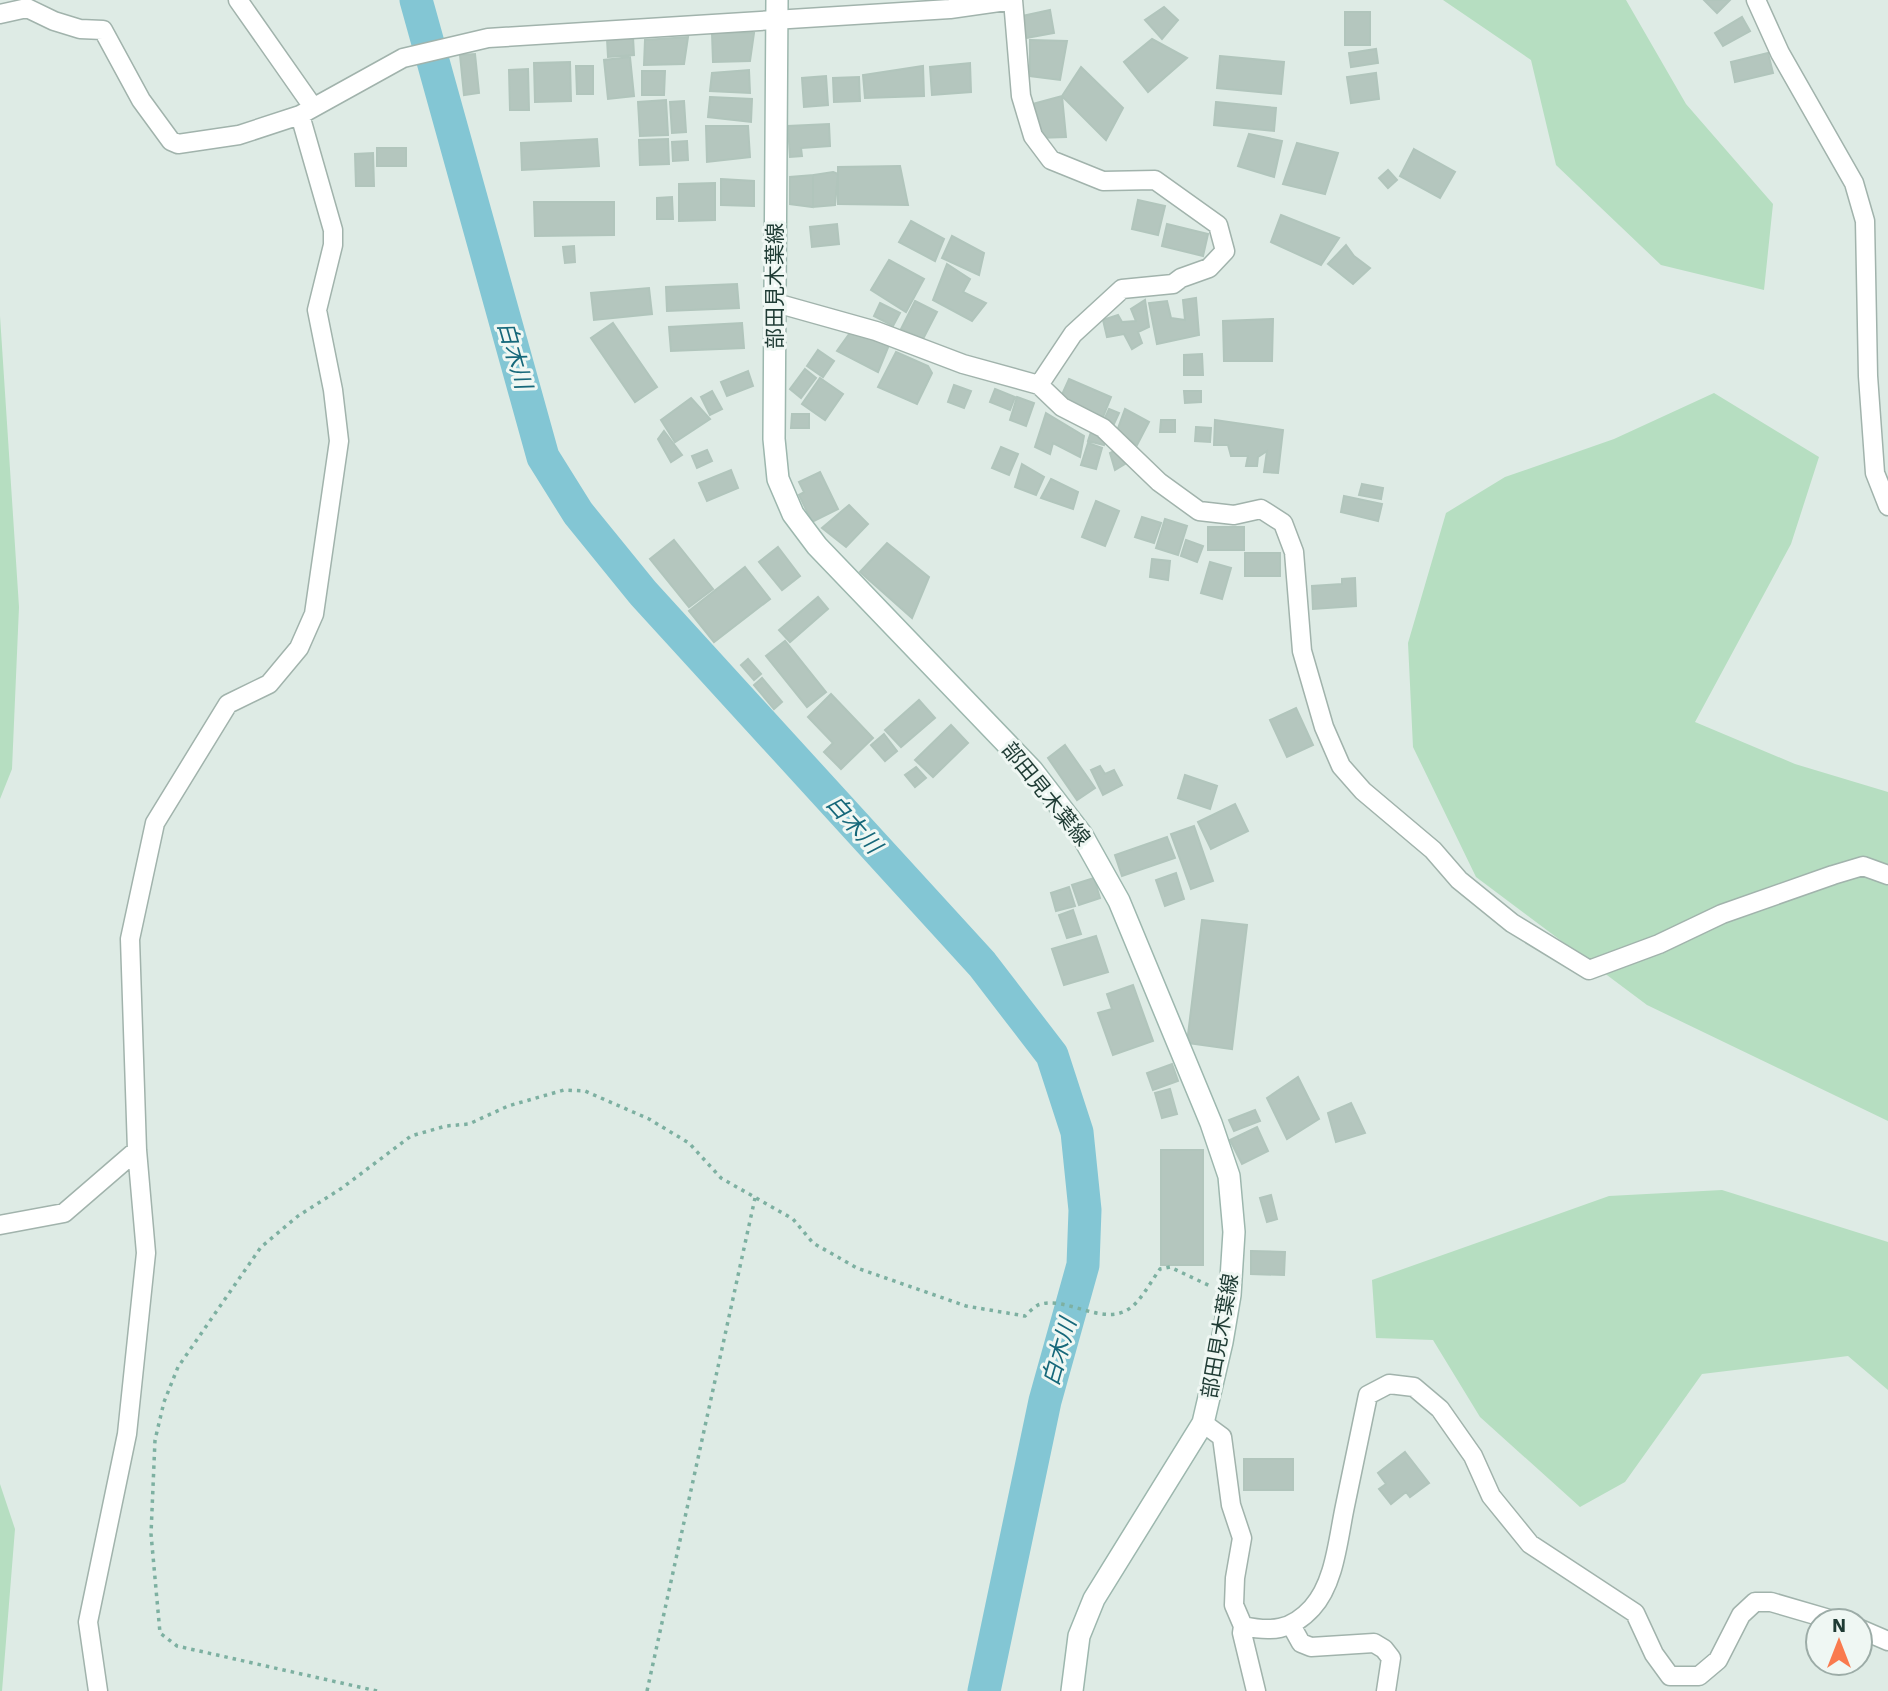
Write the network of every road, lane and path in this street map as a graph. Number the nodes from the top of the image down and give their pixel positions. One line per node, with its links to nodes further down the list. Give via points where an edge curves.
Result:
1 (238, 0): 6 (street)
2 (777, 0): 5 (main road, 部田見木葉線)
3 (1756, 0): 9 (street, via 1854,183 1865,221 1875,473)
4 (0, 14): 6 (street, via 27,8 80,29 103,30 141,100 178,144 239,135)
5 (777, 22): 6 (street, via 488,38 403,58); 7 (main road, 部田見木葉線); 8 (street, via 978,7 1013,0 1020,96 1033,136 1051,160 1103,181 1155,180 1218,225 1225,251 1209,268 1173,284 1122,289 1073,334)
6 (306, 111): 11 (street, via 334,238 317,310 339,441 314,614 299,648 269,684 228,704 155,822 130,939)
7 (776, 303): 8 (street); 14 (main road, 部田見木葉線, via 774,439 778,479 793,514 817,546 1032,771 1082,835 1119,901 1229,1176 1234,1232)
8 (1039, 385): 10 (street, via 1062,407 1103,428 1159,482 1199,511 1234,515 1261,509 1283,523 1294,552 1302,651 1324,727 1341,766 1363,791 1433,850 1459,880 1512,923 1580,965 1589,970 1722,915 1863,866)
9 (1888, 506)
10 (1888, 875)
11 (137, 1150): 13 (street, via 64,1213); 19 (street, via 146,1253 127,1434 88,1622)
12 (755, 1198): 14 (path, via 793,1219 813,1243 857,1268 966,1306 1025,1316 1037,1306 1052,1303 1090,1312 1122,1313 1134,1305 1160,1269 1170,1267); 20 (path, via 721,1178 689,1143 649,1119 585,1091 564,1090 508,1106 469,1124 411,1136 261,1247 178,1367 164,1402 155,1440 151,1534 160,1633 177,1646); 21 (path)
13 (0, 1225)
14 (1230, 1295): 15 (main road, 部田見木葉線)
15 (1203, 1423): 18 (street, via 1222,1437 1231,1505 1242,1538 1234,1605); 22 (main road, 部田見木葉線, via 1094,1599 1079,1636)
16 (1804, 1612): 17 (street, via 1755,1602 1741,1615 1718,1660 1699,1676 1670,1676 1635,1613 1530,1544 1491,1496 1473,1456 1440,1409 1414,1387 1389,1384 1367,1395 1327,1582 1313,1608)
17 (1290, 1625): 18 (street, via 1265,1631); 24 (street, via 1301,1643 1311,1647 1374,1643 1384,1649 1391,1658)
18 (1243, 1626): 23 (street)
19 (98, 1691)
20 (377, 1691)
21 (647, 1691)
22 (1072, 1691)
23 (1256, 1691)
24 (1386, 1691)

